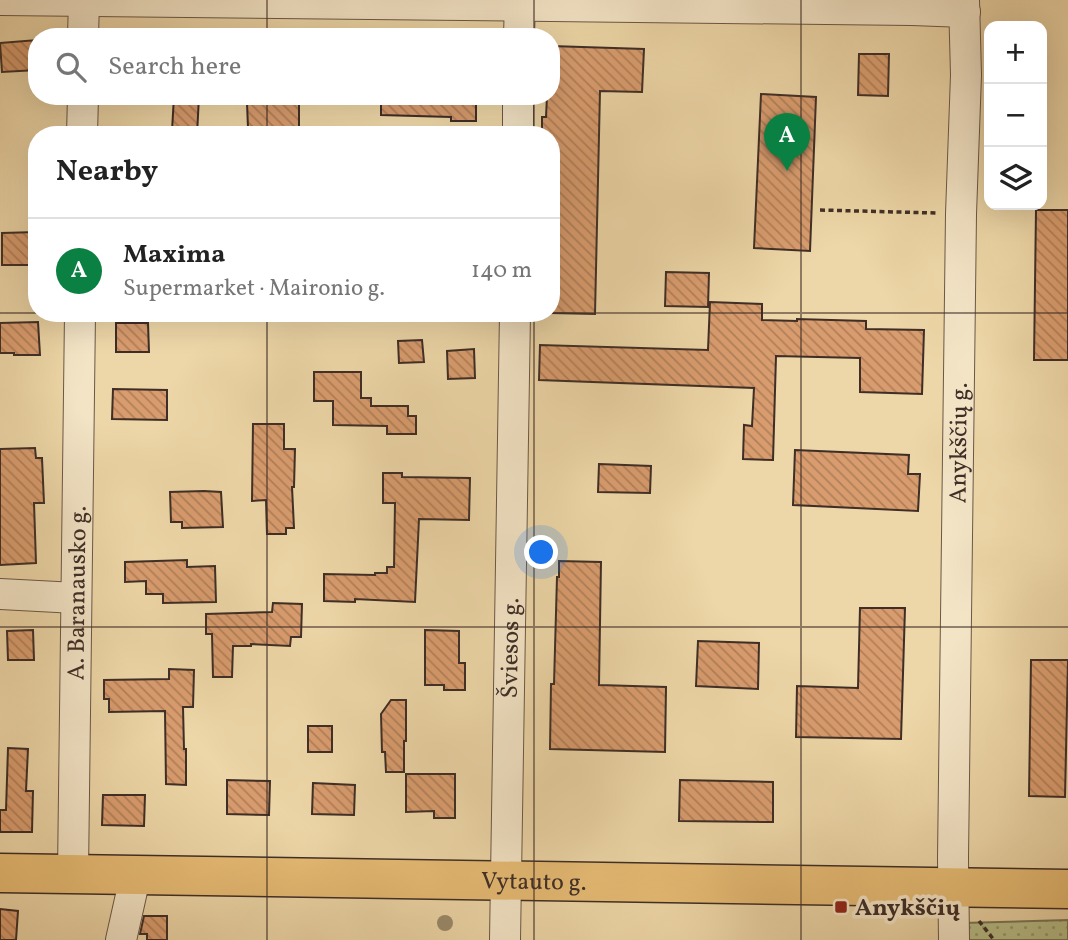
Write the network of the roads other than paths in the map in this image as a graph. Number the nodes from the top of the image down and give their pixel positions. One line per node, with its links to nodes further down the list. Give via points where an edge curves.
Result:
1 (0, 0): 2 (street)
2 (84, 1): 3 (street); 5 (street)
3 (520, 3): 4 (street, via 885,10); 6 (street)
4 (965, 6): 20 (street, Anykščių g., via 961,214)
5 (83, 28)
6 (519, 28)
7 (83, 105): 9 (street)
8 (519, 105): 10 (street)
9 (82, 126)
10 (518, 126)
11 (80, 322): 14 (street, A. Baranausko g.)
12 (515, 322): 18 (street, Šviesos g.)
13 (0, 594): 14 (street)
14 (76, 598): 16 (street, A. Baranausko g.)
15 (0, 873): 16 (main road, Vytauto g.)
16 (73, 873): 17 (main road, Vytauto g.)
17 (136, 873): 18 (main road, Vytauto g.); 21 (street)
18 (505, 881): 20 (main road, Vytauto g.); 22 (street, Šviesos g.)
19 (1068, 890): 20 (main road, Vytauto g.)
20 (963, 901): 23 (street, Anykščių g.)
21 (121, 940)
22 (505, 940)
23 (954, 940)

